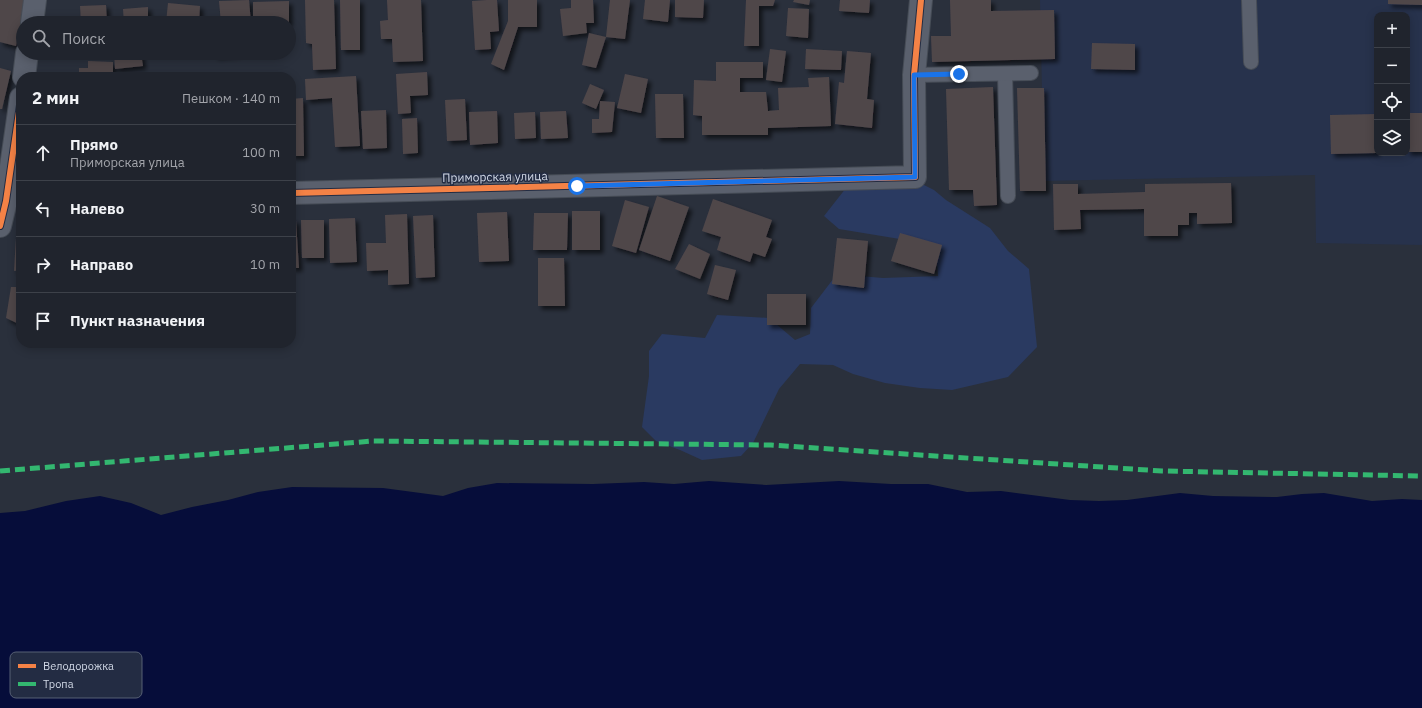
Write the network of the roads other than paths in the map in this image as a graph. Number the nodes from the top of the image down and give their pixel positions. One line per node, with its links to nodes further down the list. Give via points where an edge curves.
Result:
1 (35, 0): 4 (street)
2 (921, 0): 10 (street)
3 (1249, 0): 6 (lane)
4 (33, 16)
5 (26, 60): 7 (street)
6 (1251, 62)
7 (25, 72)
8 (1031, 73): 9 (lane)
9 (1005, 74): 10 (lane); 13 (lane)
10 (914, 75): 12 (street, Приморская улица, via 915,177)
11 (16, 171): 14 (street)
12 (296, 193)
13 (1008, 196)
14 (14, 200): 15 (street)
15 (0, 226)

